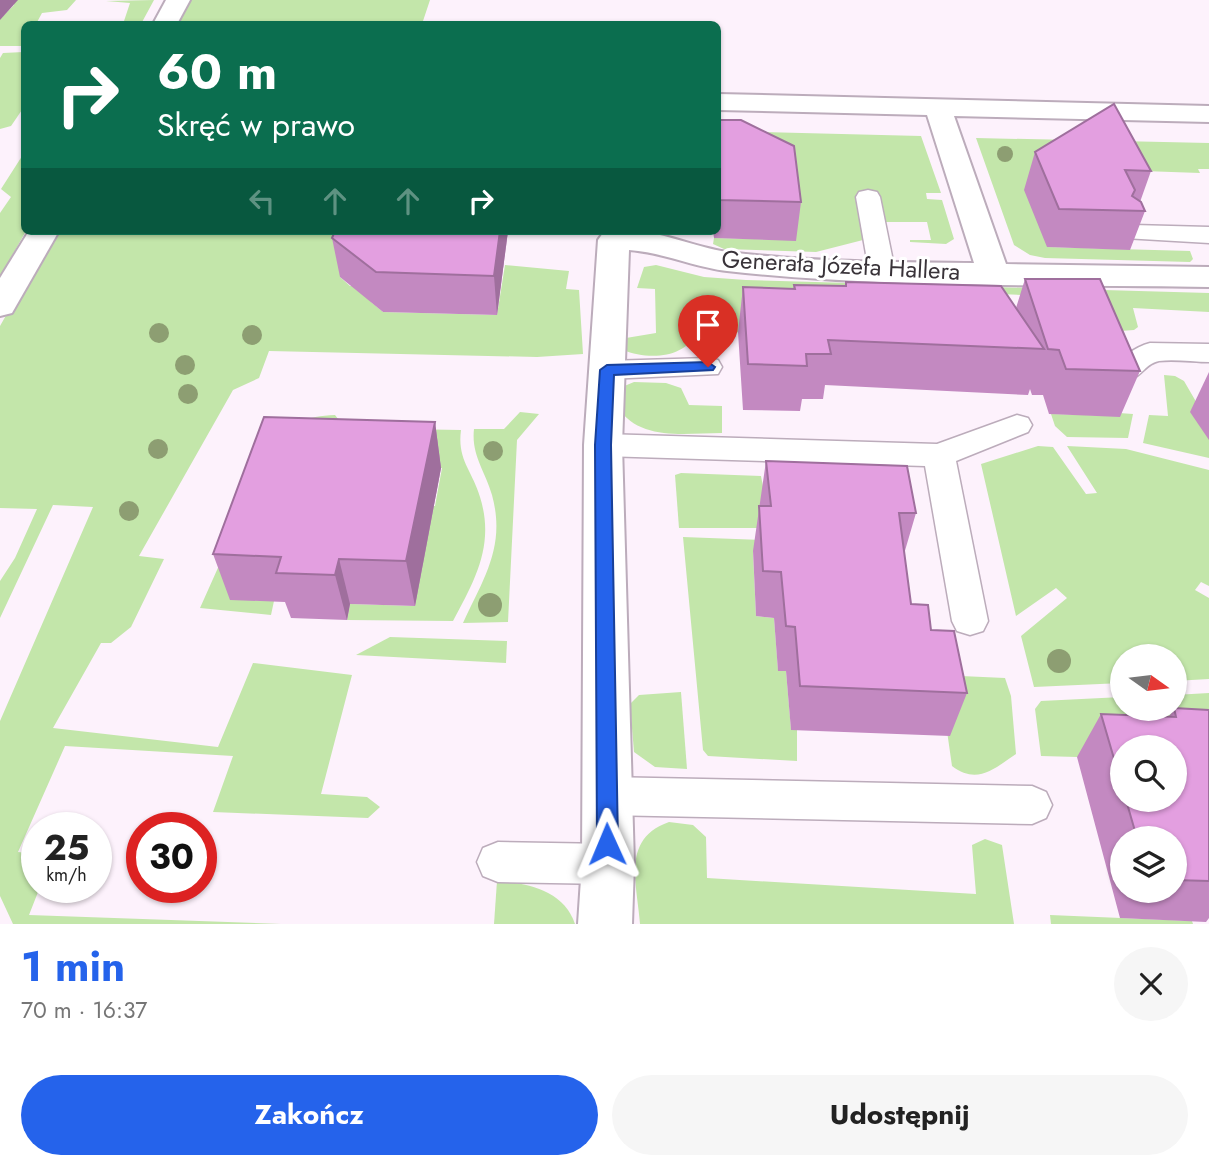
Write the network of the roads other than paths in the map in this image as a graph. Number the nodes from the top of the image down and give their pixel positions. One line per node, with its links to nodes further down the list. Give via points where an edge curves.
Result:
1 (178, 0): 2 (street)
2 (167, 21)
3 (721, 102): 4 (street)
4 (938, 108): 5 (street); 12 (street)
5 (1209, 114)
6 (868, 197): 11 (lane)
7 (1133, 233): 10 (lane)
8 (42, 235): 14 (street)
9 (614, 235): 11 (street, Generała Józefa Hallera, via 725,261); 17 (street, Generała Józefa Hallera)
10 (1209, 235)
11 (882, 271): 12 (street, Generała Józefa Hallera)
12 (993, 273): 13 (street, Generała Józefa Hallera)
13 (1209, 277)
14 (0, 306)
15 (1209, 353): 18 (lane, via 1150,352)
16 (708, 367): 17 (lane)
17 (607, 370): 20 (street, Generała Józefa Hallera)
18 (1126, 371)
19 (1017, 425): 21 (lane)
20 (603, 445): 21 (lane); 23 (street, Generała Józefa Hallera)
21 (939, 455): 22 (lane)
22 (970, 621)
23 (606, 796): 24 (lane); 26 (street, Generała Józefa Hallera)
24 (1032, 805)
25 (498, 862): 26 (lane)
26 (608, 864): 27 (street, Generała Józefa Hallera)
27 (605, 924)

